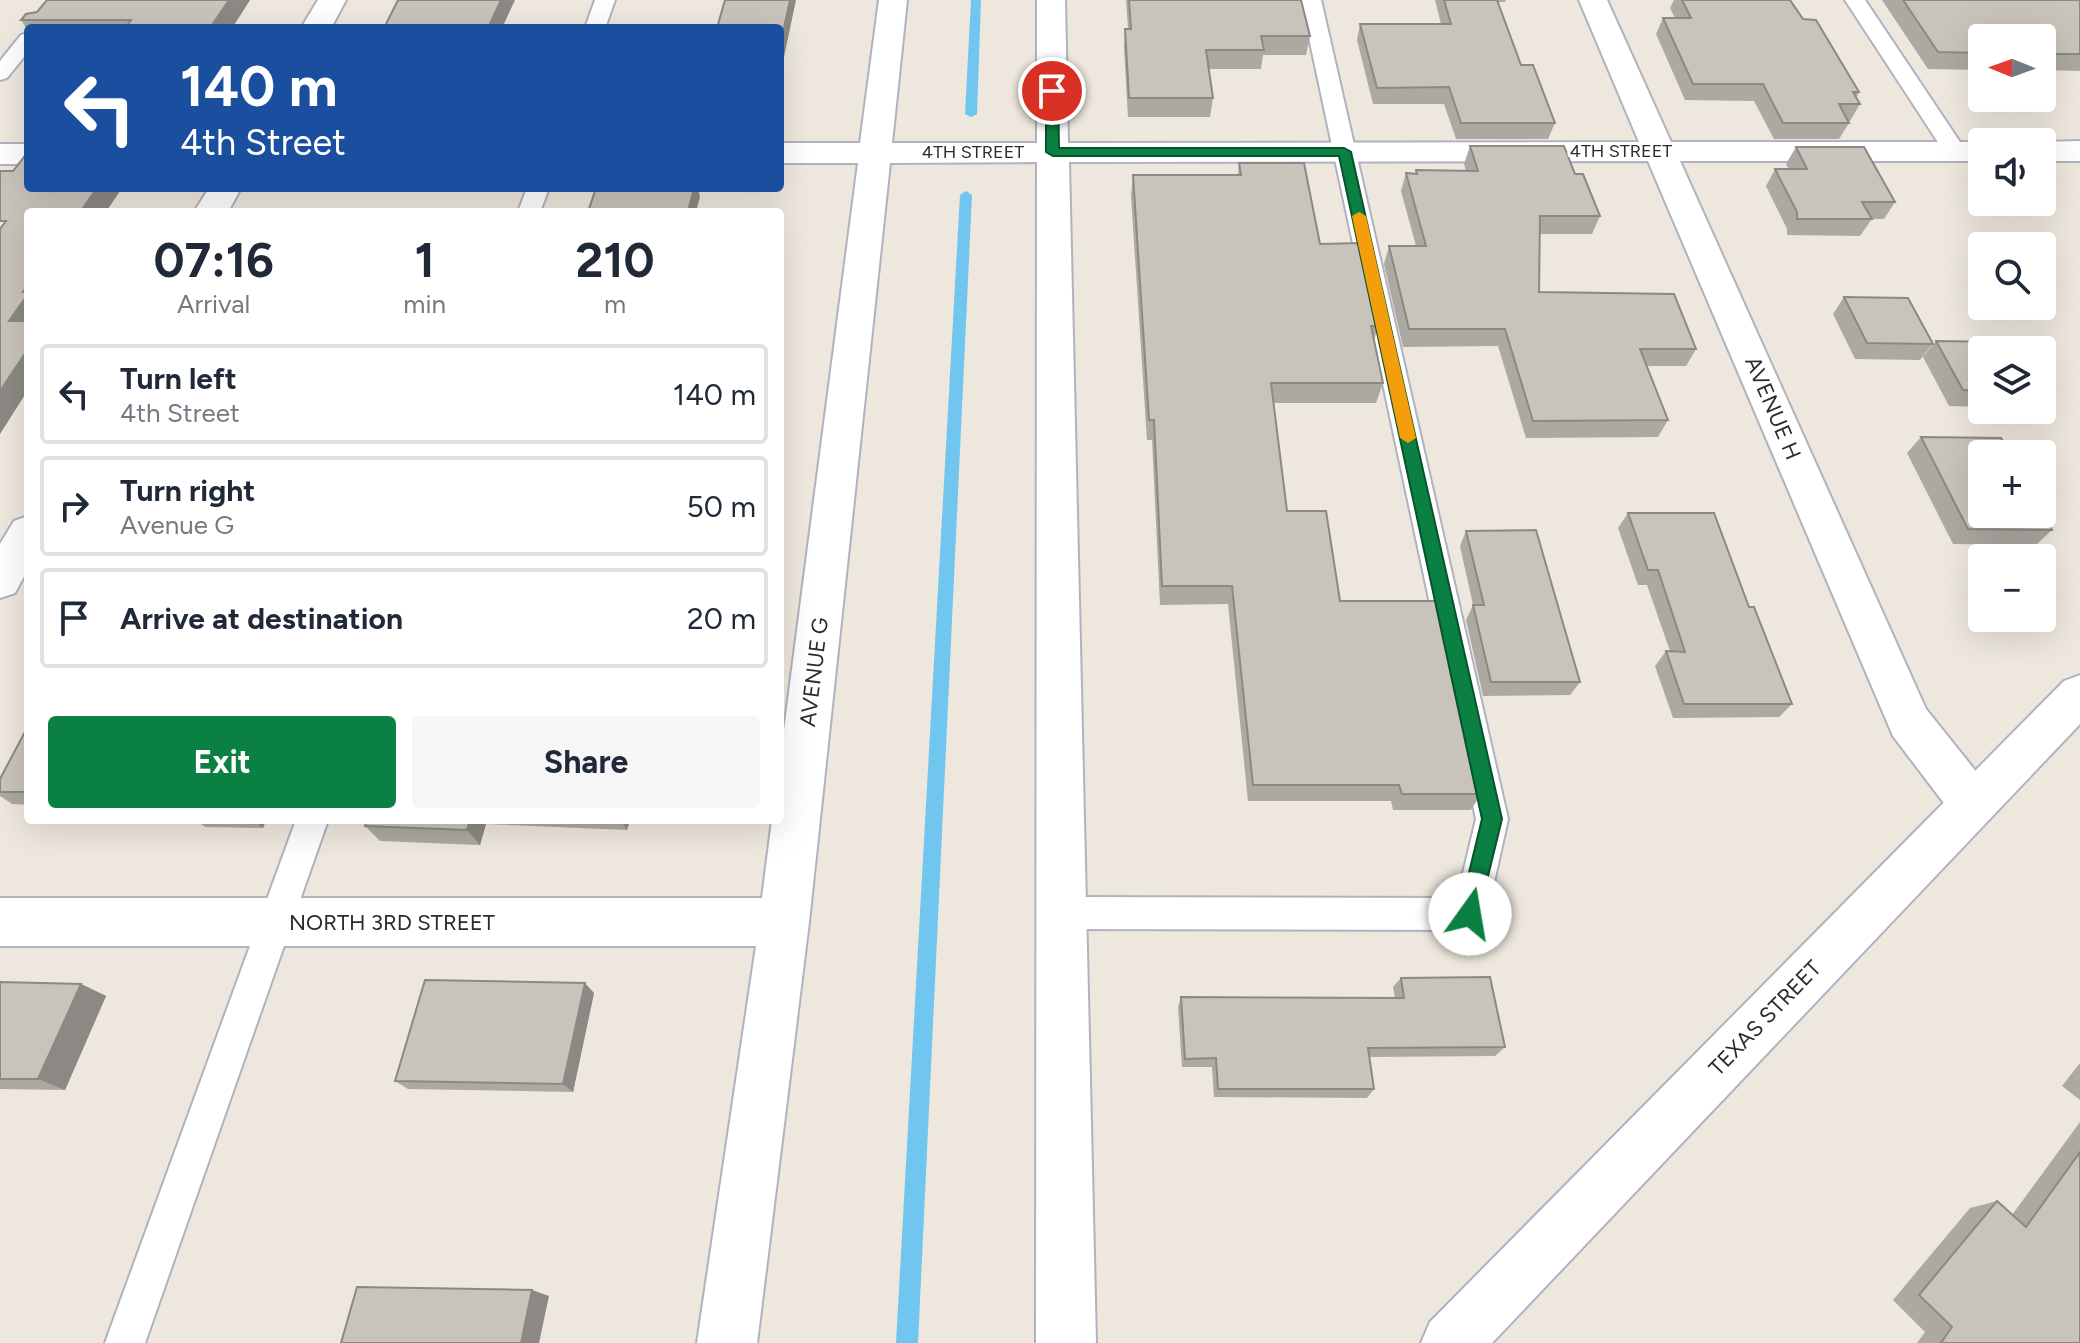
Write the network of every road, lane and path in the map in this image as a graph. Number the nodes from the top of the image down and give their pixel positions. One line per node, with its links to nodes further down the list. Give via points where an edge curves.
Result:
1 (332, 0): 8 (street)
2 (605, 0): 9 (lane)
3 (893, 0): 16 (street, AVENUE G)
4 (1051, 0): 17 (street)
5 (1311, 0): 18 (lane)
6 (1593, 0): 12 (street, AVENUE H)
7 (1855, 0): 13 (lane)
8 (318, 24)
9 (596, 24)
10 (24, 44): 11 (lane)
11 (0, 74)
12 (1661, 151): 13 (street, 4TH STREET); 18 (street, 4TH STREET); 25 (street, AVENUE H, via 1909,722)
13 (1968, 151)
14 (2056, 151): 15 (street)
15 (2080, 151)
16 (875, 152): 17 (street, 4TH STREET); 19 (street, 4TH STREET); 30 (street, AVENUE G)
17 (1053, 152): 18 (street, 4TH STREET); 27 (street)
18 (1344, 152): 27 (lane, via 1492,819 1470,914)
19 (784, 153)
20 (0, 154): 21 (street)
21 (24, 154)
22 (24, 539): 23 (street)
23 (0, 581)
24 (2080, 694): 25 (street, TEXAS STREET)
25 (1973, 804): 34 (street, TEXAS STREET)
26 (311, 824): 29 (lane)
27 (1062, 913): 33 (street)
28 (0, 922): 29 (street, NORTH 3RD STREET)
29 (275, 922): 30 (street, NORTH 3RD STREET); 31 (lane)
30 (784, 922): 32 (street, AVENUE G)
31 (125, 1343)
32 (727, 1343)
33 (1066, 1343)
34 (1451, 1343)

